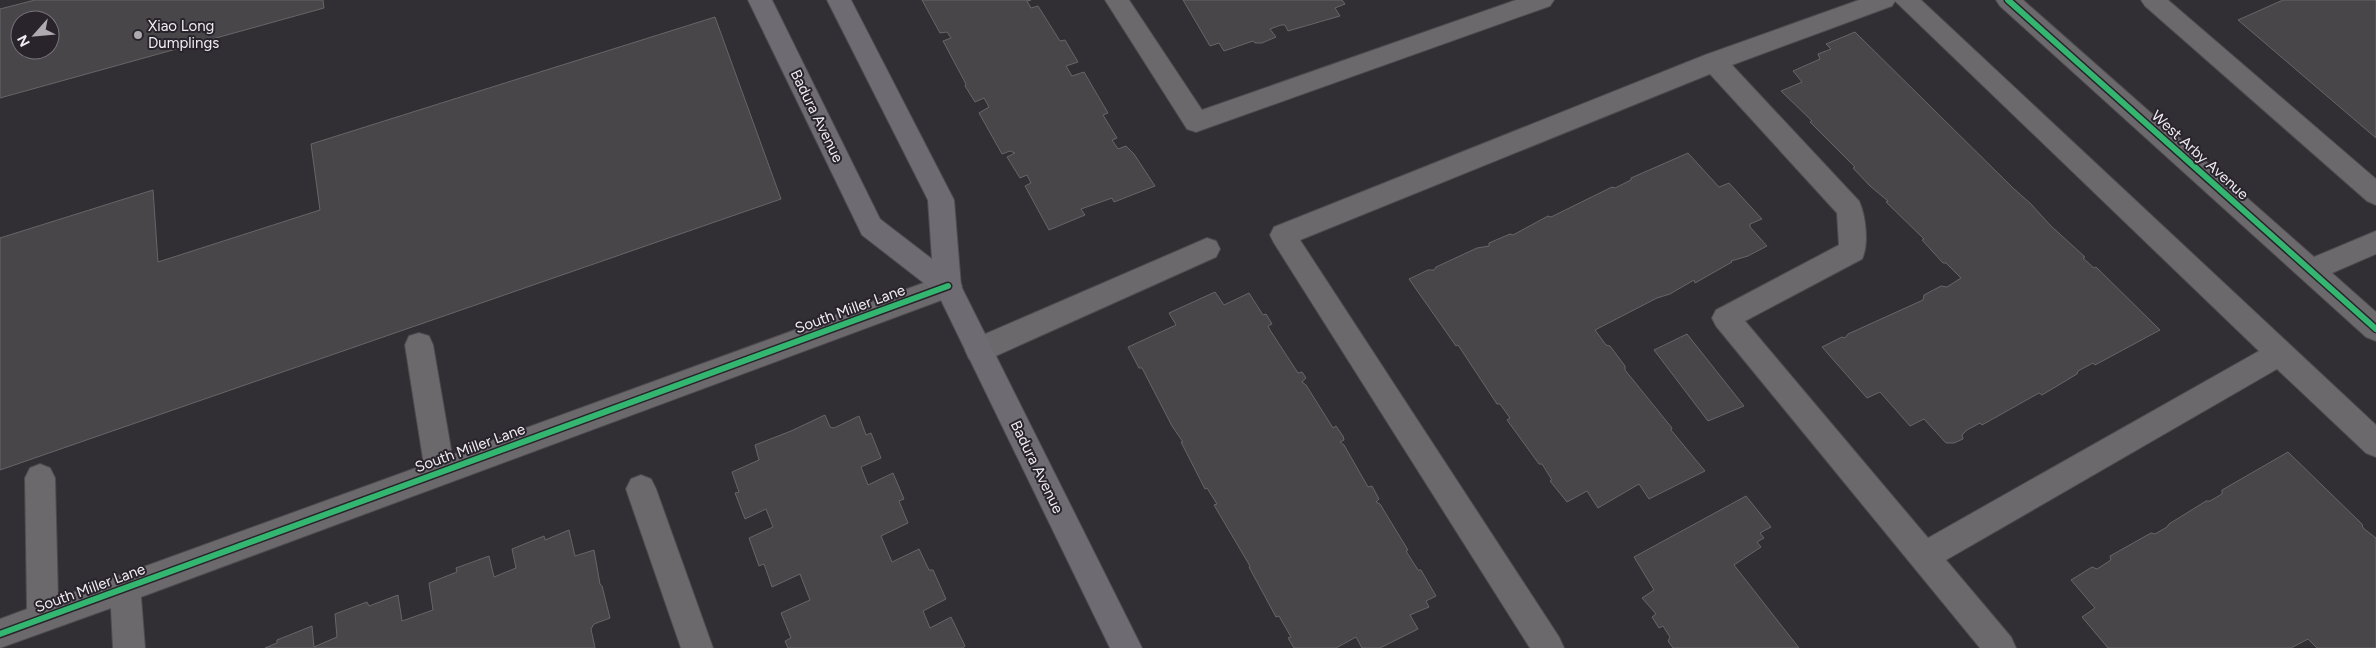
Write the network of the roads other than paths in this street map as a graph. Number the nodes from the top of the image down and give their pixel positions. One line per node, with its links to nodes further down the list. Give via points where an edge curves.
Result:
1 (760, 0): 14 (main road, Badura Avenue, via 871,227)
2 (840, 0): 14 (main road, Badura Avenue, via 941,200)
3 (1117, 0): 4 (street, via 1196,122)
4 (1542, 0)
5 (1884, 0): 9 (street)
6 (1906, 0): 18 (street)
7 (2008, 0): 13 (street, West Arby Avenue)
8 (2153, 0): 10 (street)
9 (1714, 62): 23 (street, via 1850,209 1852,251 1726,318); 30 (street, via 1283,235)
10 (2376, 194)
11 (2376, 242): 13 (street)
12 (1207, 249): 17 (street)
13 (2311, 270): 15 (street, West Arby Avenue)
14 (948, 286): 17 (main road, Badura Avenue); 20 (street, South Miller Lane)
15 (2376, 328)
16 (419, 345): 20 (street)
17 (979, 350): 29 (main road, Badura Avenue)
18 (2280, 353): 19 (street); 23 (street)
19 (2376, 444)
20 (440, 472): 24 (street, South Miller Lane)
21 (40, 478): 25 (street)
22 (641, 489): 28 (street)
23 (1924, 556): 31 (street)
24 (125, 588): 25 (street, South Miller Lane); 27 (street)
25 (43, 618): 26 (street, South Miller Lane)
26 (0, 634)
27 (129, 648)
28 (697, 648)
29 (1126, 648)
30 (1548, 648)
31 (2000, 648)

